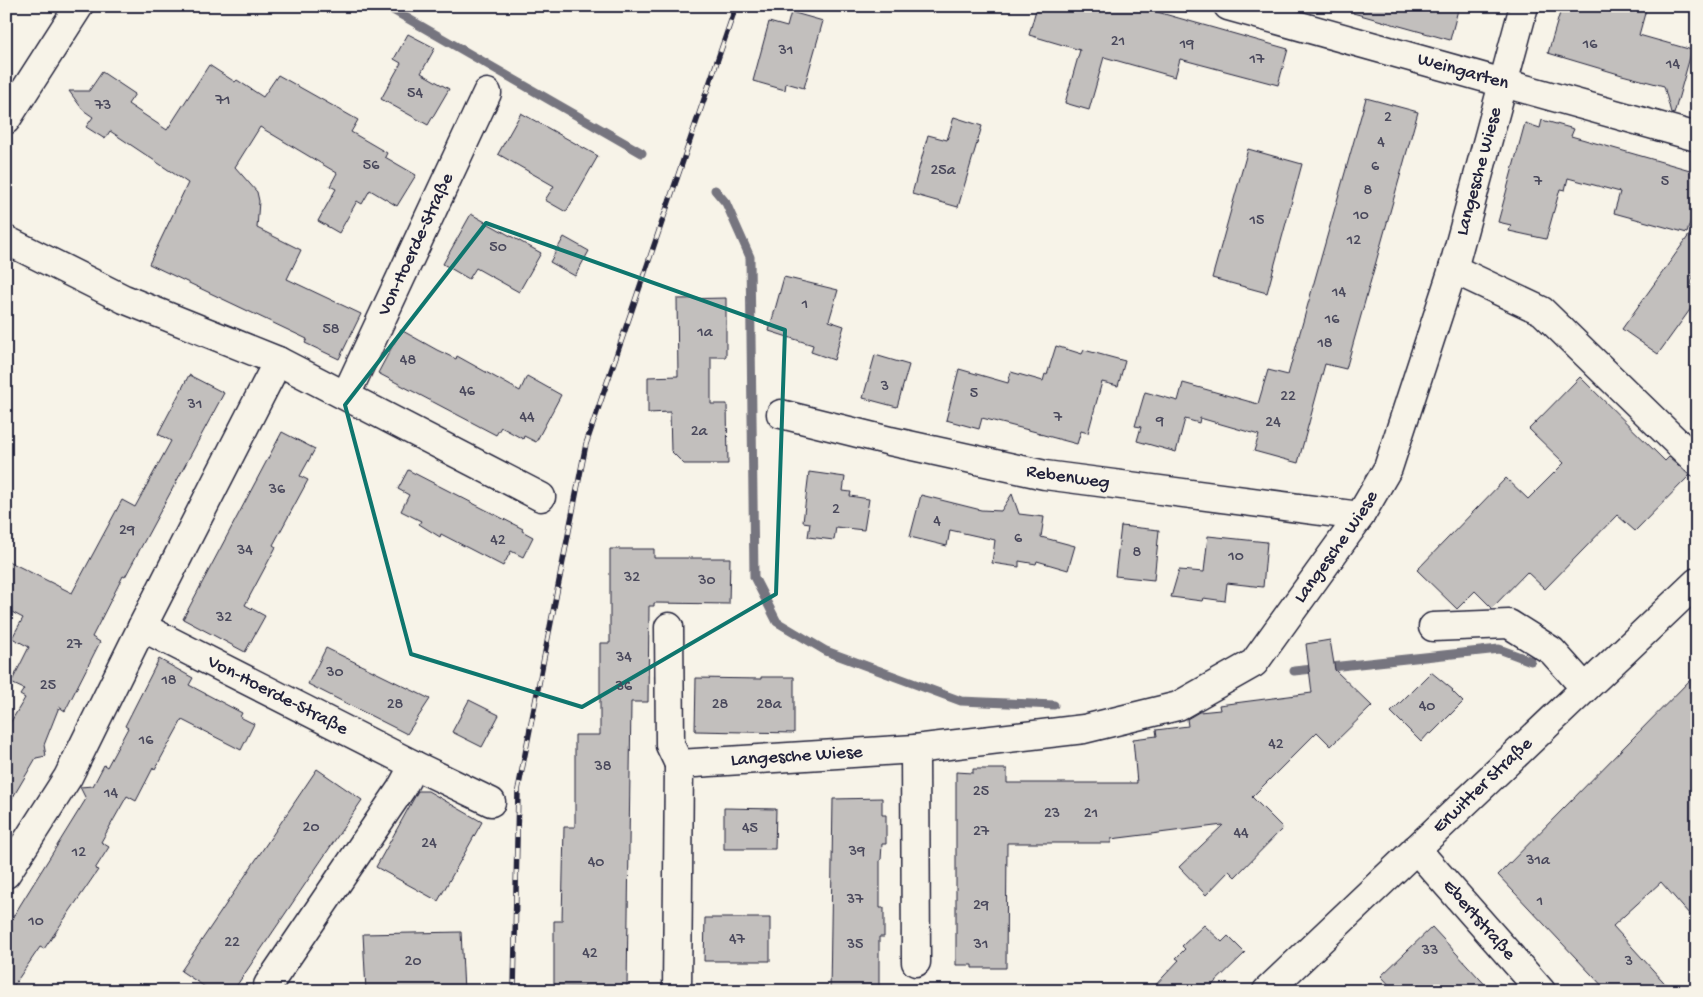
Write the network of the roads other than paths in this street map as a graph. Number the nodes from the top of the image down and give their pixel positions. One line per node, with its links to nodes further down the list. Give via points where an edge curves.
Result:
1 (79, 6): 6 (street)
2 (1228, 6): 4 (street, Weingarten)
3 (1524, 6): 4 (street, Langesche Wiese)
4 (1502, 83): 7 (street, Weingarten); 9 (street, Langesche Wiese)
5 (487, 92): 11 (street, Von-Hoerde-Straße)
6 (6, 120)
7 (1697, 137)
8 (6, 240): 10 (street, via 124,299)
9 (1453, 269): 13 (street, via 1542,311); 15 (street, Langesche Wiese, via 1388,468)
10 (278, 361): 11 (street); 17 (street)
11 (346, 395): 14 (street)
12 (781, 414): 15 (street, Rebenweg, via 890,442 1046,475)
13 (1697, 462)
14 (541, 497)
15 (1360, 516): 21 (street, Langesche Wiese, via 1254,663 1178,706 1084,728)
16 (1697, 582): 20 (street, Erwitter Straße)
17 (142, 627): 23 (street, Von-Hoerde-Straße); 26 (street, via 68,777)
18 (669, 627): 22 (street, via 670,744)
19 (1433, 627): 20 (street, via 1509,624 1552,650)
20 (1585, 688): 25 (street, Erwitter Straße)
21 (916, 748): 22 (street, Langesche Wiese); 27 (street)
22 (679, 764): 29 (street)
23 (414, 765): 24 (street, Von-Hoerde-Straße); 28 (street, via 268,985)
24 (491, 802)
25 (1416, 849): 30 (street, Erwitter Straße); 31 (street, Ebertstraße)
26 (6, 874)
27 (916, 962)
28 (268, 991)
29 (677, 991)
30 (1267, 991)
31 (1541, 991)

